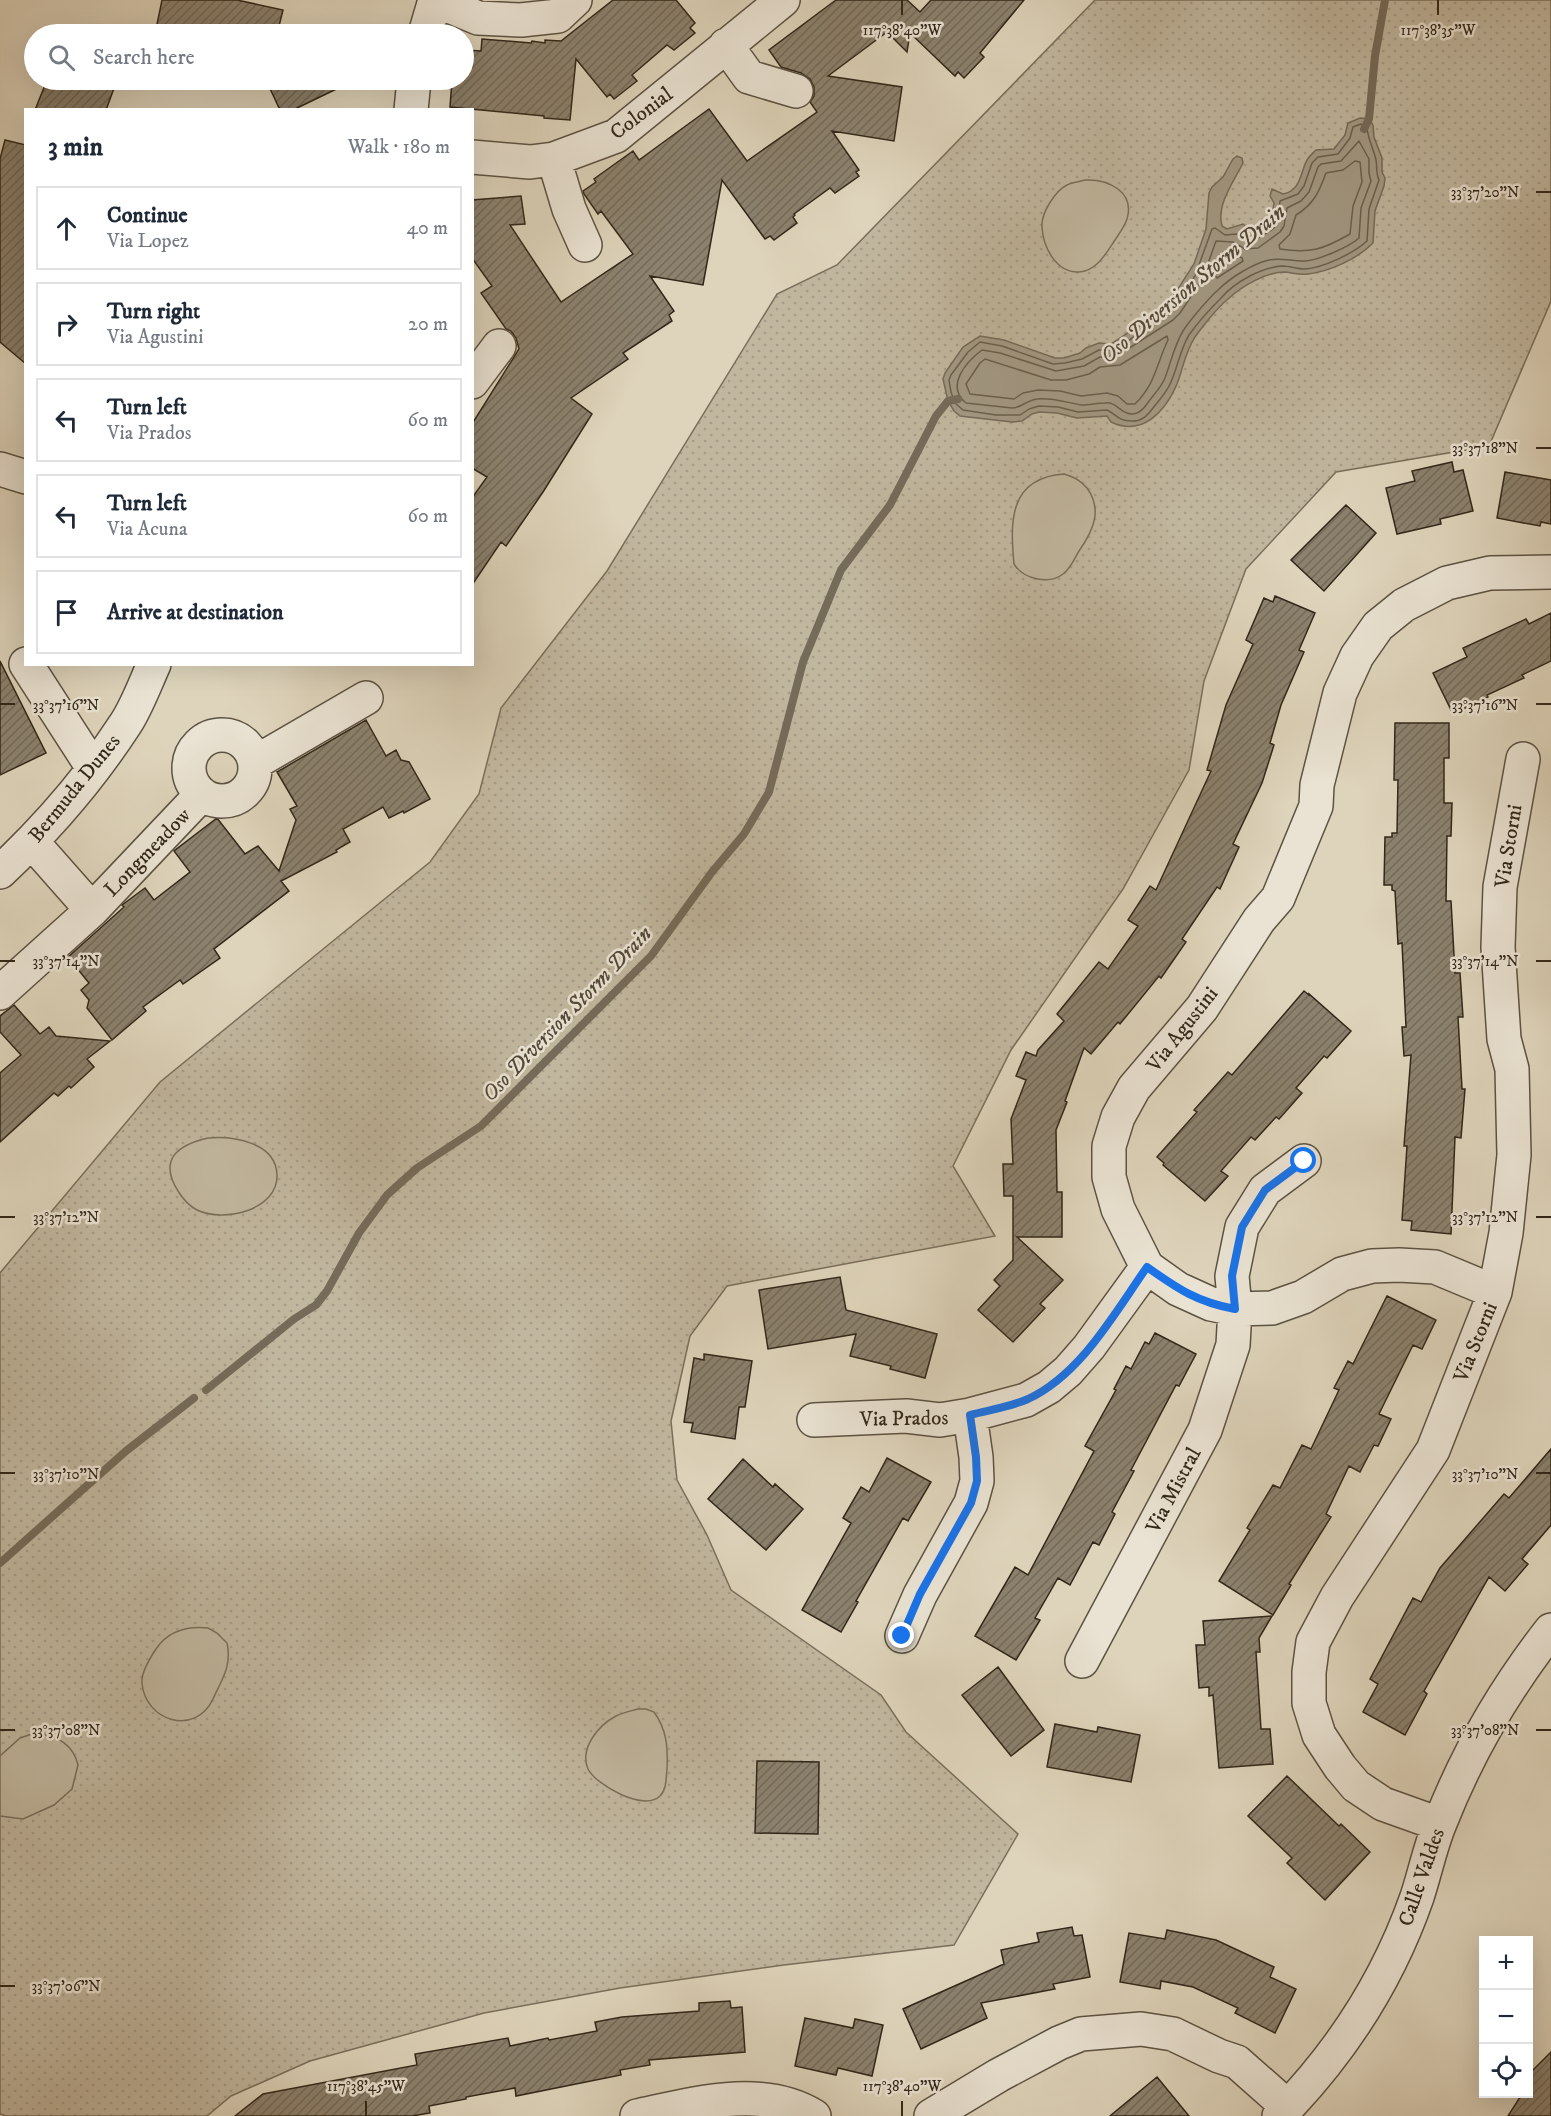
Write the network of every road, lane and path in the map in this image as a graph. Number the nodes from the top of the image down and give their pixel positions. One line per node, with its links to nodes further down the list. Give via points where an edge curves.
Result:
1 (435, 0): 2 (street, via 478,18 521,20 558,16); 4 (street)
2 (575, 0)
3 (783, 0): 5 (street, Colonial)
4 (428, 24)
5 (726, 45): 7 (street, via 749,78); 10 (street, Colonial, via 616,136)
6 (413, 90): 8 (street)
7 (796, 91)
8 (411, 108)
9 (474, 157): 10 (street, Colonial, via 530,162)
10 (554, 159): 11 (street)
11 (585, 244)
12 (499, 346): 13 (street)
13 (474, 379)
14 (0, 469): 15 (street)
15 (24, 476)
16 (1551, 572): 29 (street, Via Agustini, via 1490,573 1447,583 1404,605 1378,626 1357,656 1340,693 1317,785 1316,807 1278,898 1259,920 1202,1008 1134,1088 1118,1117 1109,1146 1109,1178 1118,1209)
17 (28, 666): 22 (street)
18 (153, 666): 22 (street, Bermuda Dunes, via 127,722)
19 (366, 698): 21 (street)
20 (1523, 759): 30 (street, Via Storni, via 1500,887 1499,958 1504,1039 1512,1070 1514,1155)
21 (256, 762): 23 (street, via 249,789 238,797 227,801); 23 (street, via 243,741 232,735 207,738 193,752 189,763 193,784)
22 (93, 768): 24 (street, Bermuda Dunes)
23 (202, 795): 26 (street, Longmeadow)
24 (32, 842): 25 (street, Bermuda Dunes); 26 (street, Longmeadow)
25 (0, 872)
26 (92, 910): 27 (street, Longmeadow)
27 (1, 990)
28 (1304, 1161): 31 (street, Via Mistral, via 1265,1190 1242,1227 1232,1276)
29 (1147, 1267): 31 (street, Via Agustini, via 1178,1289 1211,1304); 32 (street, Via Prados, via 1089,1347 1049,1387 1026,1400)
30 (1495, 1292): 31 (street, Via Agustini, via 1435,1267 1372,1266 1342,1274 1303,1297 1272,1308); 37 (street, Via Storni, via 1433,1450 1337,1597 1313,1642 1309,1672 1309,1703 1319,1735 1356,1786 1383,1804)
31 (1235, 1309): 36 (street, Via Mistral, via 1233,1345 1205,1430)
32 (970, 1415): 33 (street, Via Prados, via 940,1420 906,1416); 35 (street, via 977,1481 971,1503 920,1594)
33 (814, 1420)
34 (1551, 1630): 37 (street, Calle Valdes, via 1502,1698 1468,1759)
35 (902, 1636)
36 (1082, 1660)
37 (1439, 1824): 38 (street, Calle Valdes, via 1416,1899 1362,2013 1325,2066)
38 (1284, 2111): 41 (street, via 1237,2062 1173,2034 1142,2029 1081,2034 1059,2043)
39 (637, 2116): 40 (street, via 752,2099 799,2107)
40 (814, 2116)
41 (931, 2116)

